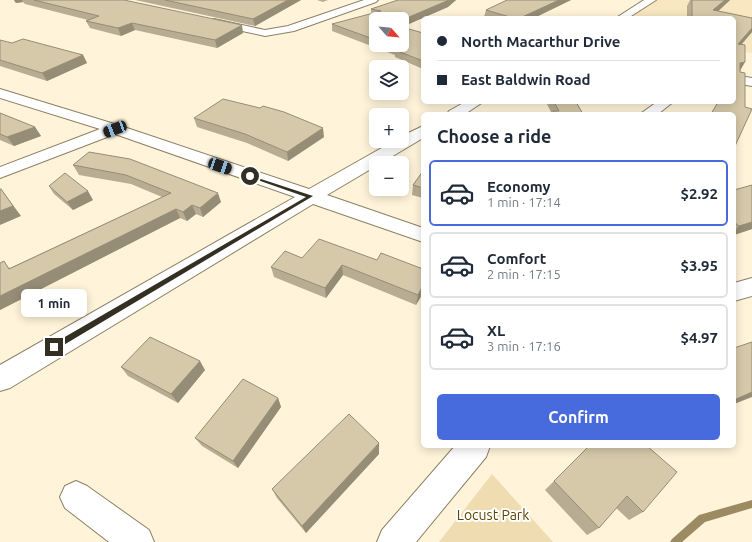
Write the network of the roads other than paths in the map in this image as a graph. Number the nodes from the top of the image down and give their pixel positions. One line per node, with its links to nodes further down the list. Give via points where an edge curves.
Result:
1 (373, 0): 4 (street, via 290,29 265,33)
2 (651, 0): 3 (street)
3 (624, 16)
4 (205, 20)
5 (736, 79): 6 (street)
6 (752, 82)
7 (0, 93): 12 (street)
8 (472, 104): 10 (street)
9 (664, 104): 11 (street)
10 (458, 112)
11 (651, 112)
12 (115, 129): 14 (street); 15 (street)
13 (421, 132): 15 (street)
14 (0, 173)
15 (310, 196): 16 (street); 19 (street)
16 (421, 234)
17 (752, 287): 18 (street)
18 (736, 291)
19 (0, 378)
20 (473, 448): 23 (street)
21 (76, 498): 22 (street)
22 (137, 542)
23 (394, 542)

